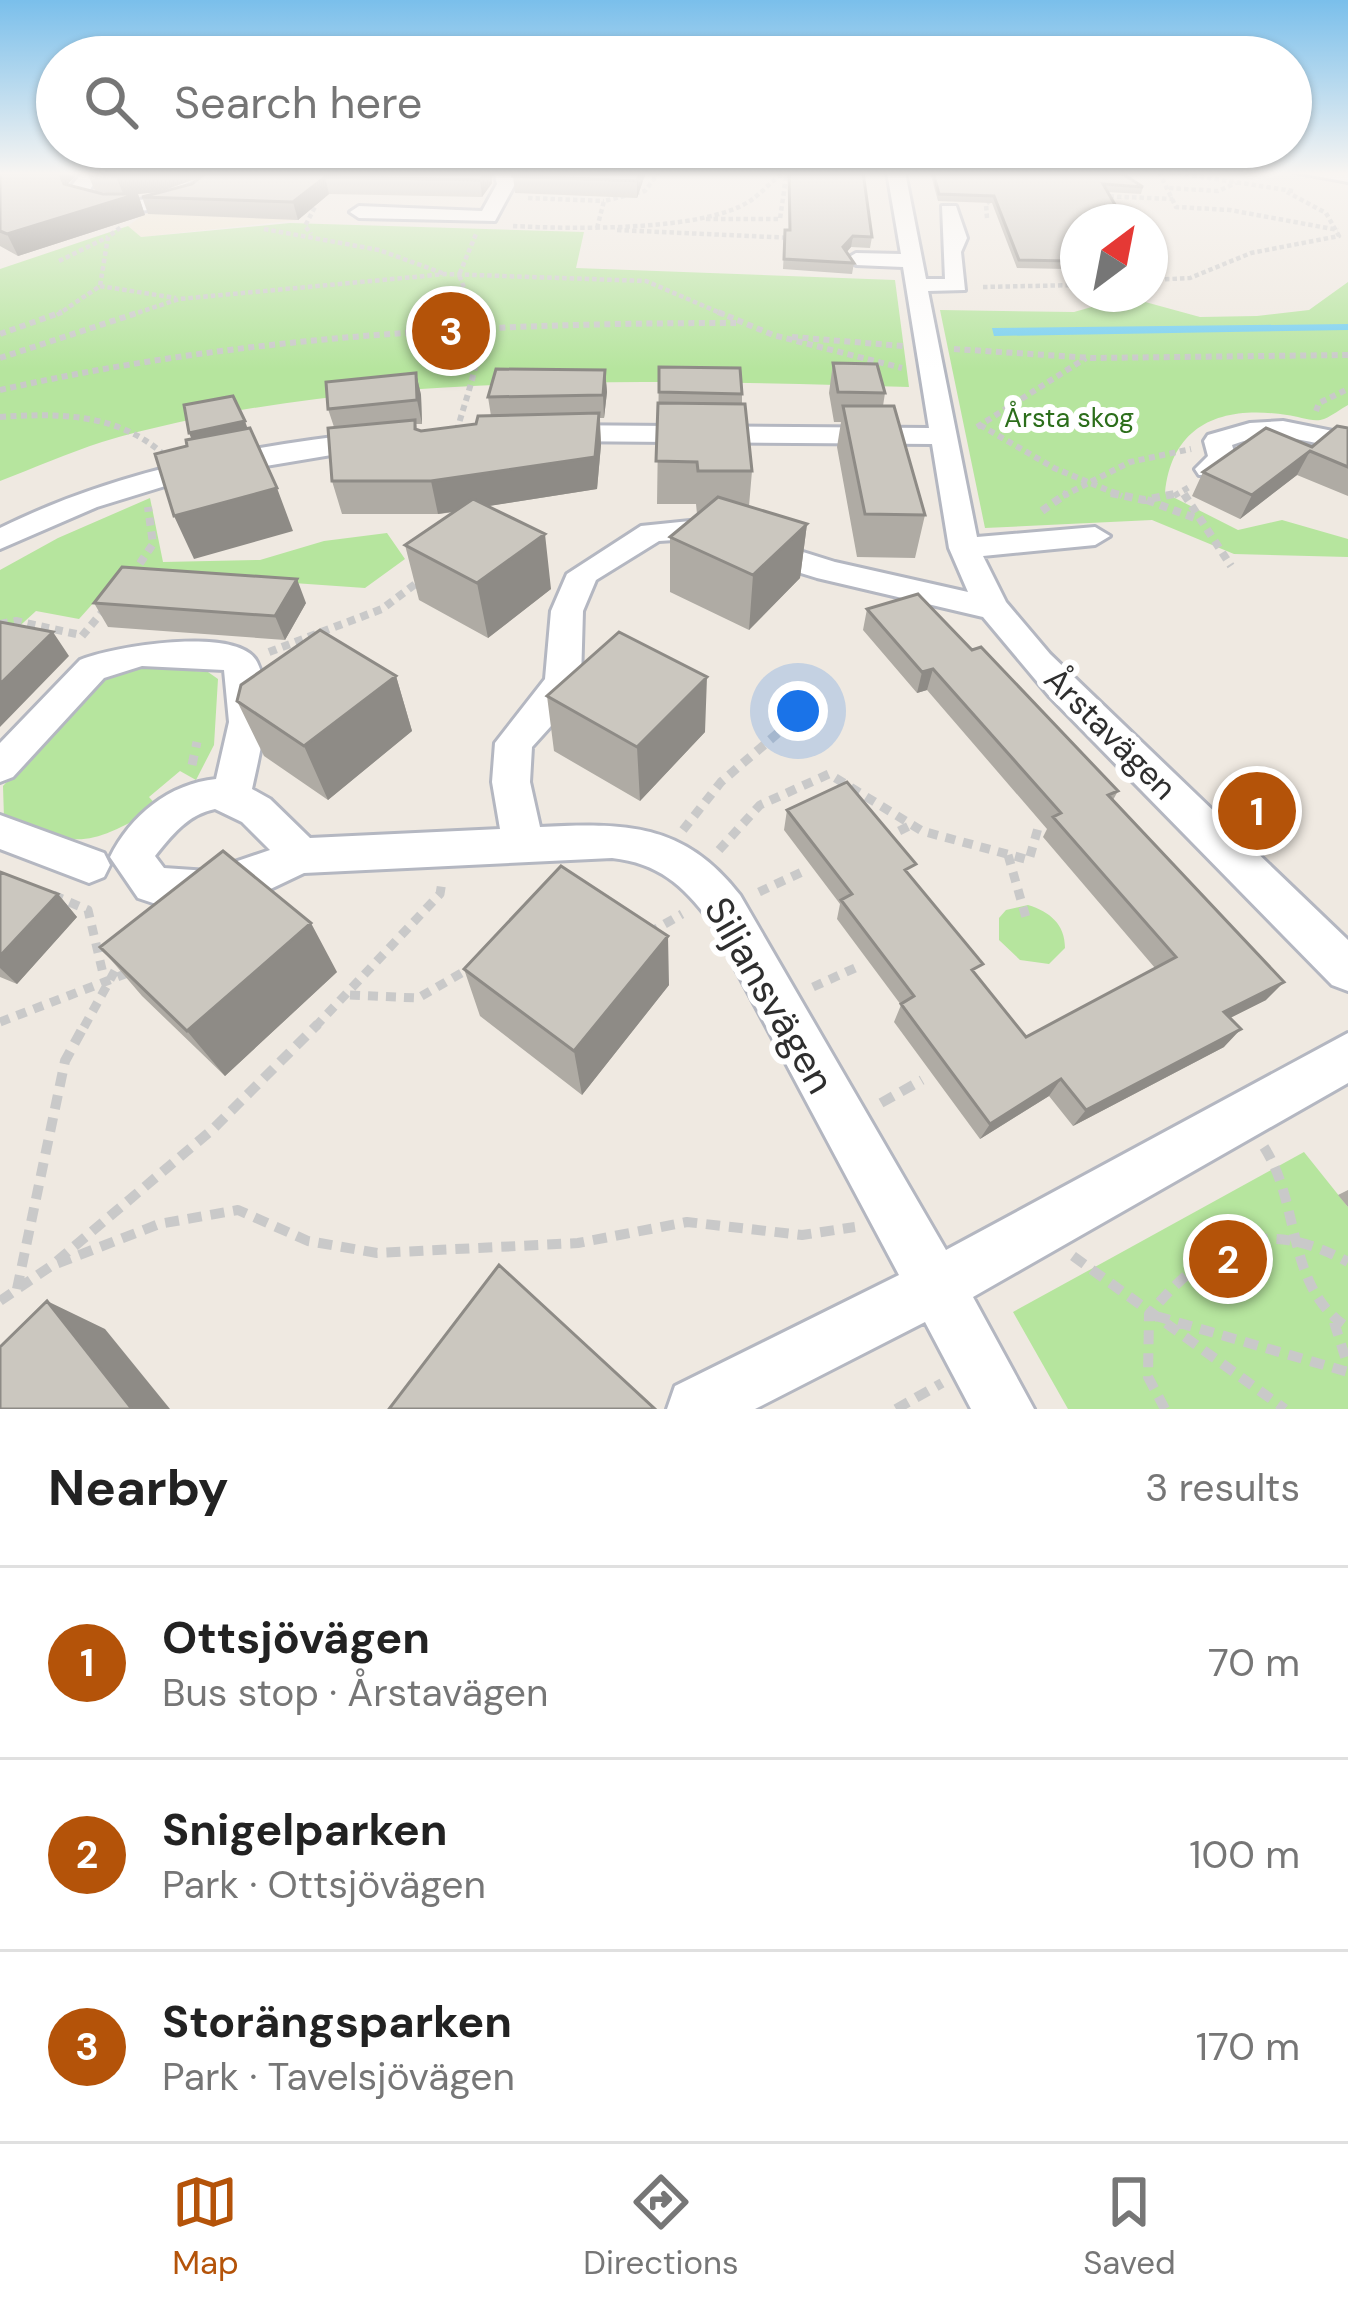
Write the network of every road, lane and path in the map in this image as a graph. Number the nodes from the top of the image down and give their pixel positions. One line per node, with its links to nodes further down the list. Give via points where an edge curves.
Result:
1 (108, 237): 18 (path)
2 (106, 238): 11 (path)
3 (319, 238): 13 (path)
4 (474, 238): 14 (path)
5 (806, 238): 6 (path)
6 (811, 238)
7 (908, 238): 12 (street, Årstavägen)
8 (957, 238): 16 (street)
9 (1315, 238): 15 (path)
10 (856, 259): 12 (street)
11 (58, 261)
12 (915, 273): 16 (street); 24 (street, Årstavägen)
13 (446, 274): 14 (path); 19 (path)
14 (459, 274): 20 (path, via 646,281); 21 (path)
15 (1168, 279)
16 (957, 285): 17 (path)
17 (1060, 285)
18 (100, 286): 19 (path); 22 (path, via 58,314)
19 (179, 298): 27 (path)
20 (744, 323): 21 (path); 23 (path)
21 (479, 325): 29 (path, via 170,354); 35 (path)
22 (0, 334)
23 (773, 335): 24 (path); 28 (path)
24 (928, 348): 26 (path); 28 (street, Årstavägen)
25 (1348, 355): 26 (path)
26 (1087, 357): 33 (path)
27 (0, 358)
28 (932, 374): 36 (street, Årstavägen)
29 (0, 390)
30 (1346, 392): 32 (path, via 1319,403 1315,413)
31 (0, 417): 39 (path, via 120,423 148,437)
32 (1325, 423)
33 (980, 425): 36 (path); 40 (path)
34 (532, 432): 36 (street)
35 (457, 433): 39 (street, via 353,442)
36 (943, 436): 45 (street, Årstavägen)
37 (1348, 443): 38 (street, via 1280,428 1238,431)
38 (1213, 455): 40 (path, via 1198,448 1140,455)
39 (181, 473): 47 (street, via 100,496)
40 (1082, 483): 41 (path); 43 (path)
41 (1145, 499): 44 (path); 44 (path, via 1184,494)
42 (151, 512): 50 (path, via 153,544)
43 (1033, 519)
44 (1201, 520): 49 (path)
45 (961, 536): 46 (street); 52 (street, Årstavägen)
46 (1095, 536)
47 (0, 540)
48 (434, 565): 54 (path, via 382,609)
49 (1231, 566)
50 (125, 586)
51 (110, 602): 53 (path, via 82,636)
52 (992, 608): 62 (street, via 828,571 726,537 652,532 583,574 567,611 563,680 514,742 511,782); 76 (street, Årstavägen)
53 (0, 624)
54 (242, 664): 56 (street, via 130,652 110,659); 57 (street, via 247,722)
55 (778, 733): 67 (path, via 721,782)
56 (0, 767)
57 (232, 793): 65 (street); 65 (street, via 199,796 153,825 131,857 153,885 208,889)
58 (910, 825): 61 (path); 64 (path); 67 (path, via 829,773 760,805)
59 (1038, 828): 64 (path, via 1029,860)
60 (0, 832): 66 (street)
61 (881, 839)
62 (523, 845): 63 (street); 67 (street, via 612,841)
63 (449, 851): 65 (street); 78 (path, via 440,894)
64 (1008, 855): 69 (path)
65 (299, 856)
66 (89, 865)
67 (694, 875): 71 (path); 87 (street, Siljansvägen)
68 (39, 890): 77 (path, via 88,910)
69 (1027, 921)
70 (632, 922): 71 (path)
71 (652, 930): 73 (path)
72 (134, 942): 77 (path)
73 (635, 947)
74 (487, 958): 78 (path, via 418,998)
75 (143, 967): 77 (path)
76 (1348, 970)
77 (105, 983): 79 (path); 88 (path, via 64,1061)
78 (348, 995): 86 (path, via 214,1129)
79 (0, 1022)
80 (1348, 1057): 81 (street)
81 (1243, 1115): 82 (street); 84 (path, via 1282,1176)
82 (1050, 1223): 87 (street); 90 (path, via 1078,1263)
83 (802, 1235): 86 (path, via 687,1222 578,1243 376,1253 308,1240 238,1210 159,1224)
84 (1296, 1239): 85 (path); 90 (path, via 1246,1242 1203,1258); 91 (path, via 1310,1292)
85 (1348, 1262)
86 (51, 1265): 88 (path)
87 (937, 1286): 94 (street); 95 (street, Siljansvägen)
88 (16, 1290): 89 (path)
89 (0, 1301)
90 (1149, 1314): 93 (path); 96 (path, via 1148,1377); 97 (path)
91 (1334, 1321): 92 (path); 93 (path)
92 (1348, 1328)
93 (1348, 1369)
94 (696, 1407)
95 (1004, 1409)
96 (1165, 1409)
97 (1286, 1409)

